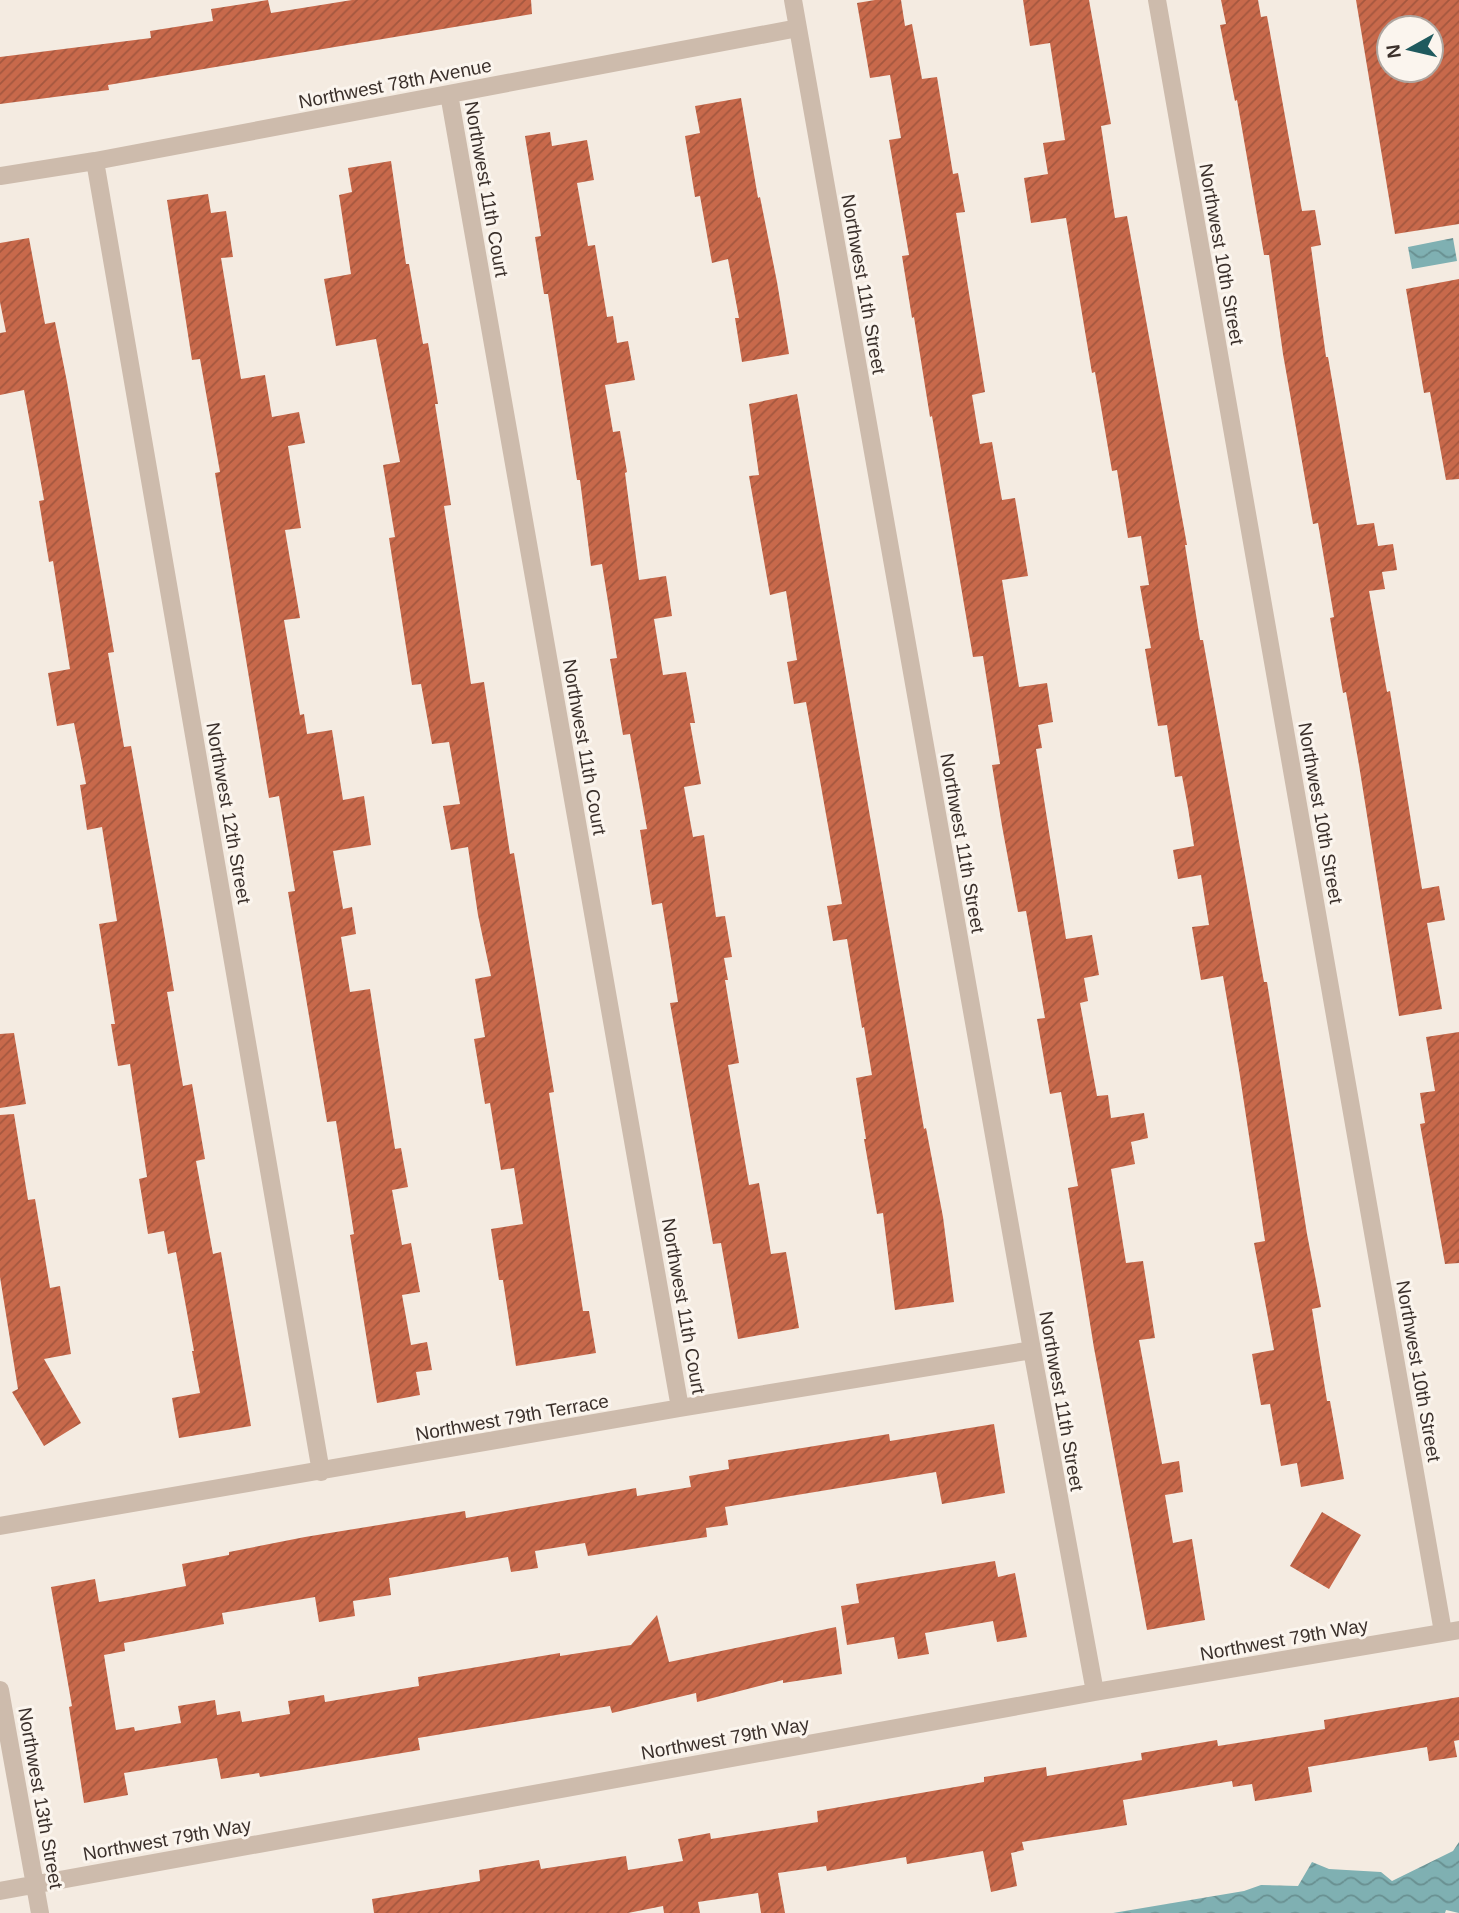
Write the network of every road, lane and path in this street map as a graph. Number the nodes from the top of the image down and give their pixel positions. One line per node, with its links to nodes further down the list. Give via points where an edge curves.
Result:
1 (793, 0): 3 (street, Northwest 11th Street)
2 (1157, 0): 11 (street, Northwest 10th Street)
3 (798, 28): 4 (street, Northwest 78th Avenue); 7 (street, Northwest 11th Street)
4 (449, 94): 5 (street, Northwest 78th Avenue); 8 (street, Northwest 11th Court)
5 (95, 161): 6 (street, Northwest 78th Avenue); 9 (street, Northwest 12th Street)
6 (0, 176)
7 (1032, 1350): 8 (street, Northwest 79th Terrace); 13 (street, Northwest 11th Street)
8 (681, 1408): 9 (street, Northwest 79th Terrace)
9 (321, 1472): 10 (street, Northwest 79th Terrace)
10 (0, 1526)
11 (1451, 1631): 13 (street, Northwest 79th Way)
12 (0, 1690): 14 (street, Northwest 13th Street)
13 (1095, 1692): 14 (street, Northwest 79th Way)
14 (35, 1884): 15 (street, Northwest 79th Way); 16 (street, Northwest 13th Street)
15 (0, 1891)
16 (40, 1913)

